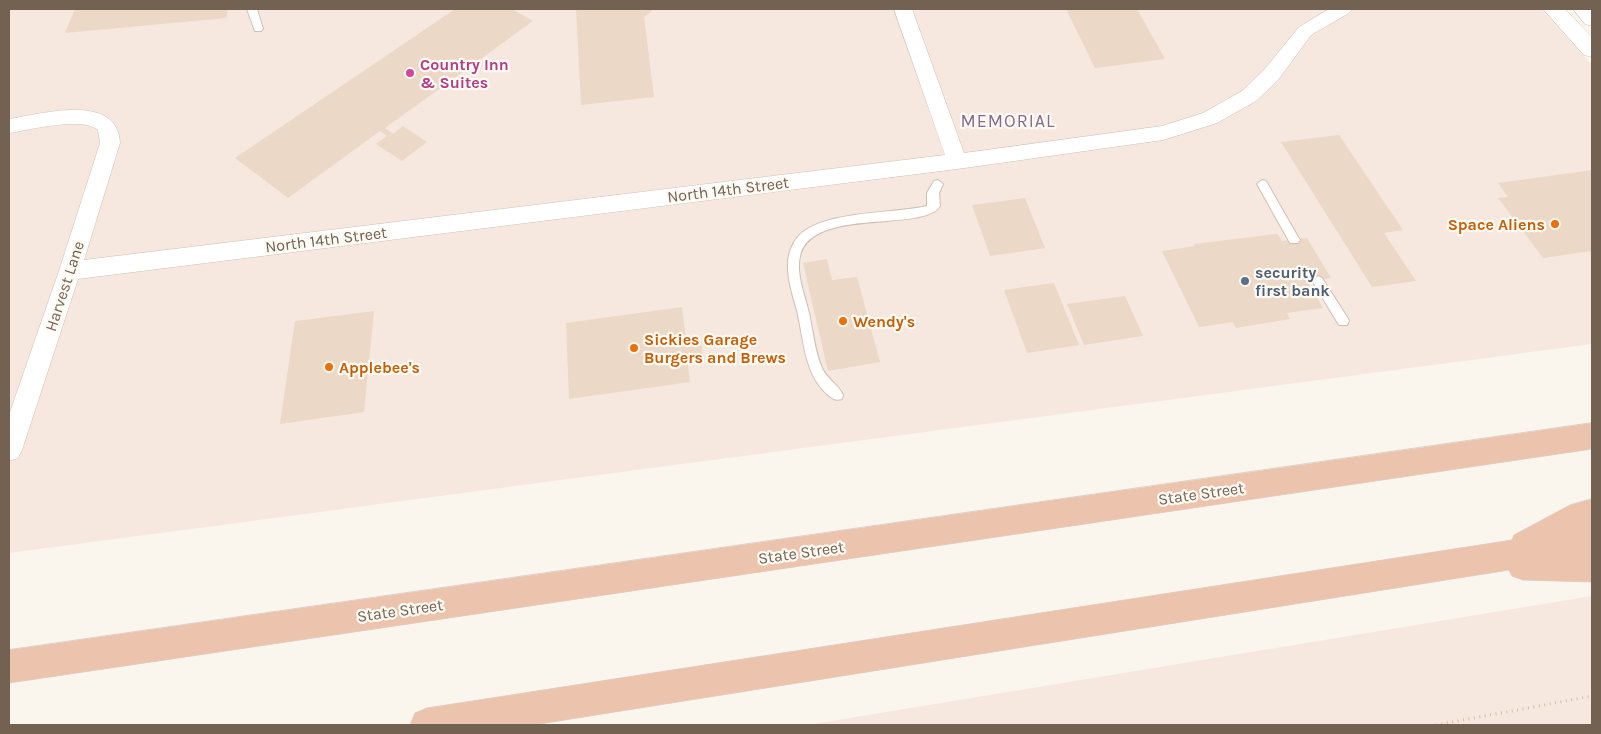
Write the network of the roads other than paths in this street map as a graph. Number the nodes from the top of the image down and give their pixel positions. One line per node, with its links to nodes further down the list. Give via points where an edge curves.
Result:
1 (252, 9): 7 (lane)
2 (903, 9): 10 (street)
3 (1343, 9): 10 (street, North 14th Street, via 1305,31 1271,75 1249,96 1210,118 1136,138)
4 (1553, 9): 8 (main road)
5 (1583, 9): 6 (main road)
6 (1592, 19)
7 (258, 29)
8 (1592, 50)
9 (9, 126): 14 (street, Harvest Lane, via 73,119 103,122 107,127 110,143)
10 (957, 161): 14 (street, North 14th Street)
11 (938, 184): 17 (lane, via 933,192 934,206 931,209 823,226 807,234 797,248 794,266 814,365 822,382)
12 (1262, 184): 13 (lane)
13 (1294, 240)
14 (70, 271): 19 (street, Harvest Lane)
15 (1318, 280): 16 (lane)
16 (1343, 321)
17 (837, 395)
18 (1592, 436): 25 (highway, State Street)
19 (9, 450)
20 (1592, 512): 22 (highway)
21 (1592, 542): 22 (highway)
22 (1506, 555): 23 (highway)
23 (1459, 563): 24 (highway); 26 (highway)
24 (1592, 567)
25 (9, 667)
26 (428, 725)

